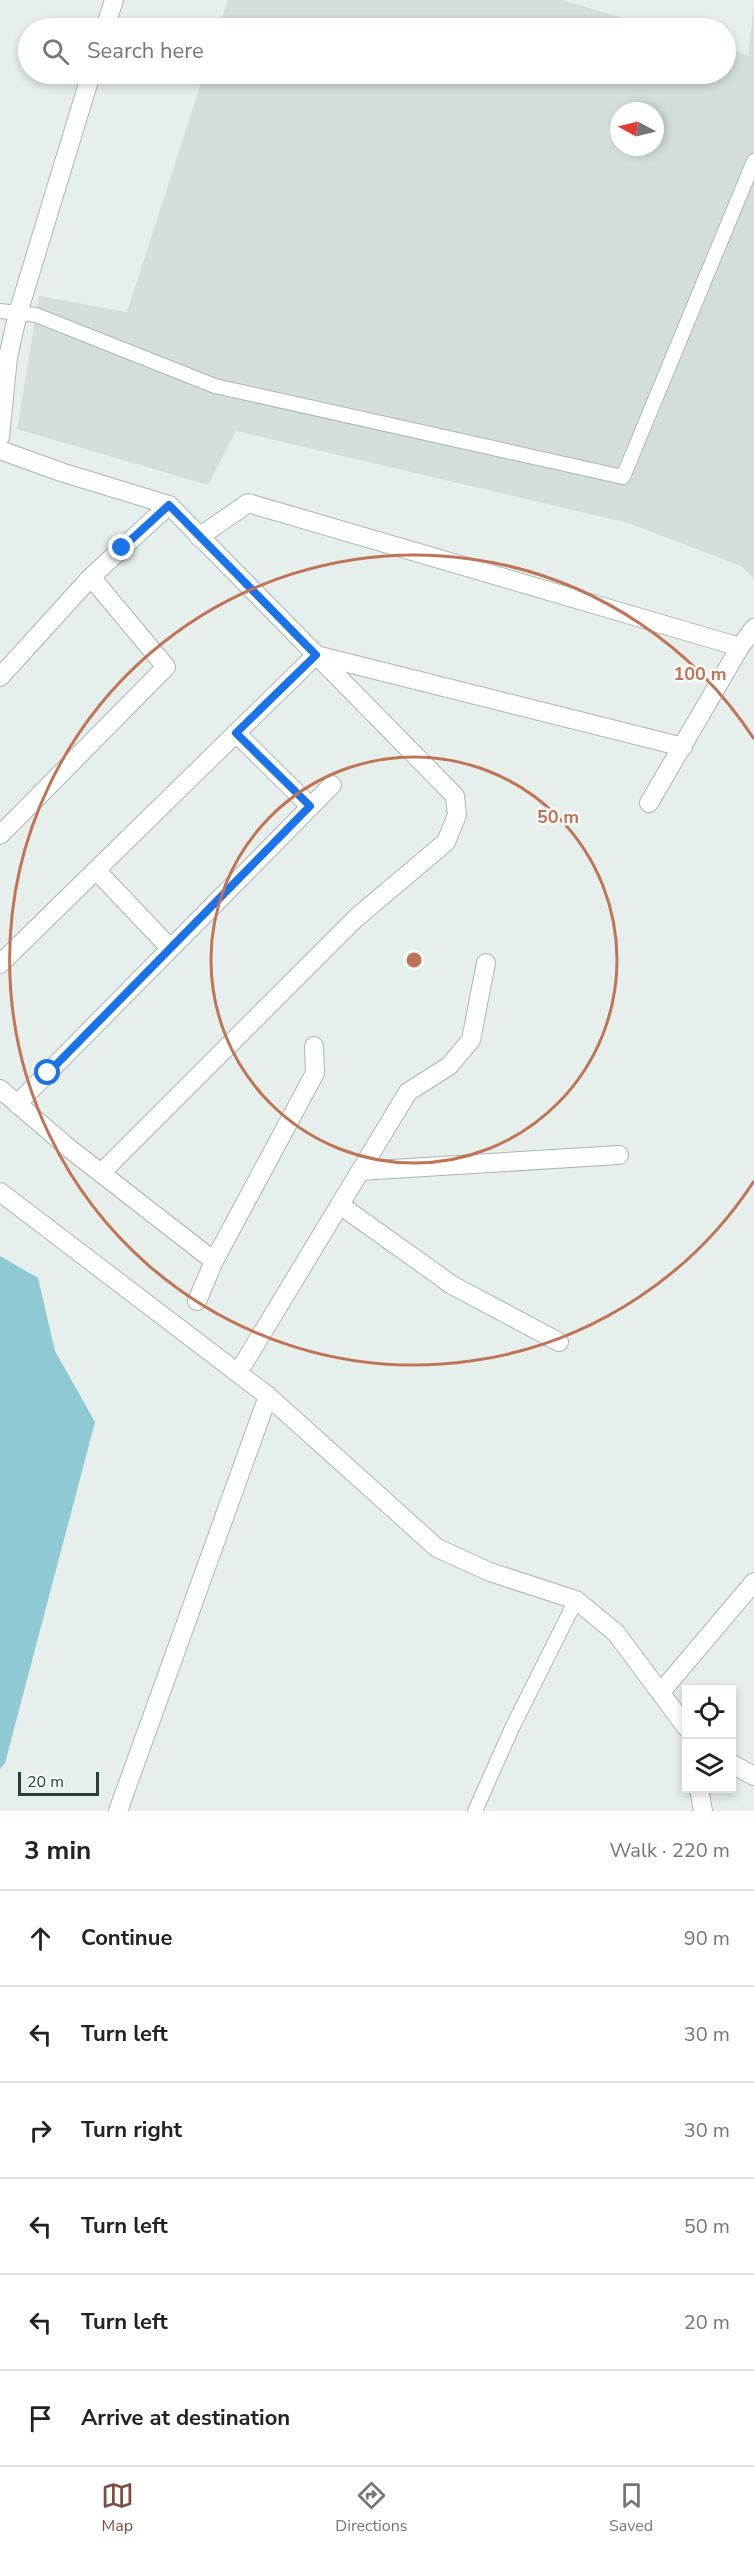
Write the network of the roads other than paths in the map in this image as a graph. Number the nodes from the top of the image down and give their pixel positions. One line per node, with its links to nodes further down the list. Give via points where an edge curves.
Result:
1 (114, 0): 2 (street)
2 (108, 18)
3 (88, 84): 5 (street)
4 (754, 161): 5 (lane, via 623,477 215,386 36,315)
5 (9, 312): 6 (street)
6 (0, 437)
7 (0, 450): 8 (street)
8 (169, 505): 9 (street); 10 (street)
9 (200, 537): 12 (street, via 248,503); 13 (street)
10 (91, 577): 14 (street); 20 (street, via 166,667)
11 (754, 628): 12 (street)
12 (740, 647): 16 (street)
13 (316, 655): 15 (street); 16 (street); 30 (street, via 455,796 457,815 446,842 356,918)
14 (0, 677)
15 (236, 733): 19 (street); 21 (street)
16 (683, 747): 18 (street)
17 (332, 785): 19 (street)
18 (649, 803)
19 (310, 806): 22 (street)
20 (0, 835)
21 (96, 870): 22 (street); 23 (street)
22 (170, 948): 27 (street)
23 (0, 963)
24 (486, 963): 29 (street, via 471,1040 449,1066 408,1092)
25 (314, 1046): 33 (street, via 315,1073)
26 (0, 1089): 27 (street)
27 (17, 1104): 30 (street)
28 (619, 1155): 29 (street)
29 (360, 1172): 32 (street)
30 (101, 1173): 33 (street)
31 (0, 1192): 36 (street)
32 (340, 1205): 35 (street, via 452,1285); 36 (street)
33 (214, 1261): 34 (street)
34 (197, 1301)
35 (559, 1342)
36 (238, 1373): 37 (street)
37 (268, 1396): 39 (street, via 437,1548 490,1572); 45 (street)
38 (754, 1582): 40 (street)
39 (576, 1600): 40 (street, via 616,1633); 46 (lane, via 512,1728)
40 (661, 1692): 41 (street)
41 (682, 1720)
42 (736, 1766): 43 (street)
43 (754, 1776)
44 (700, 1793): 47 (street)
45 (118, 1811)
46 (476, 1811)
47 (703, 1811)

